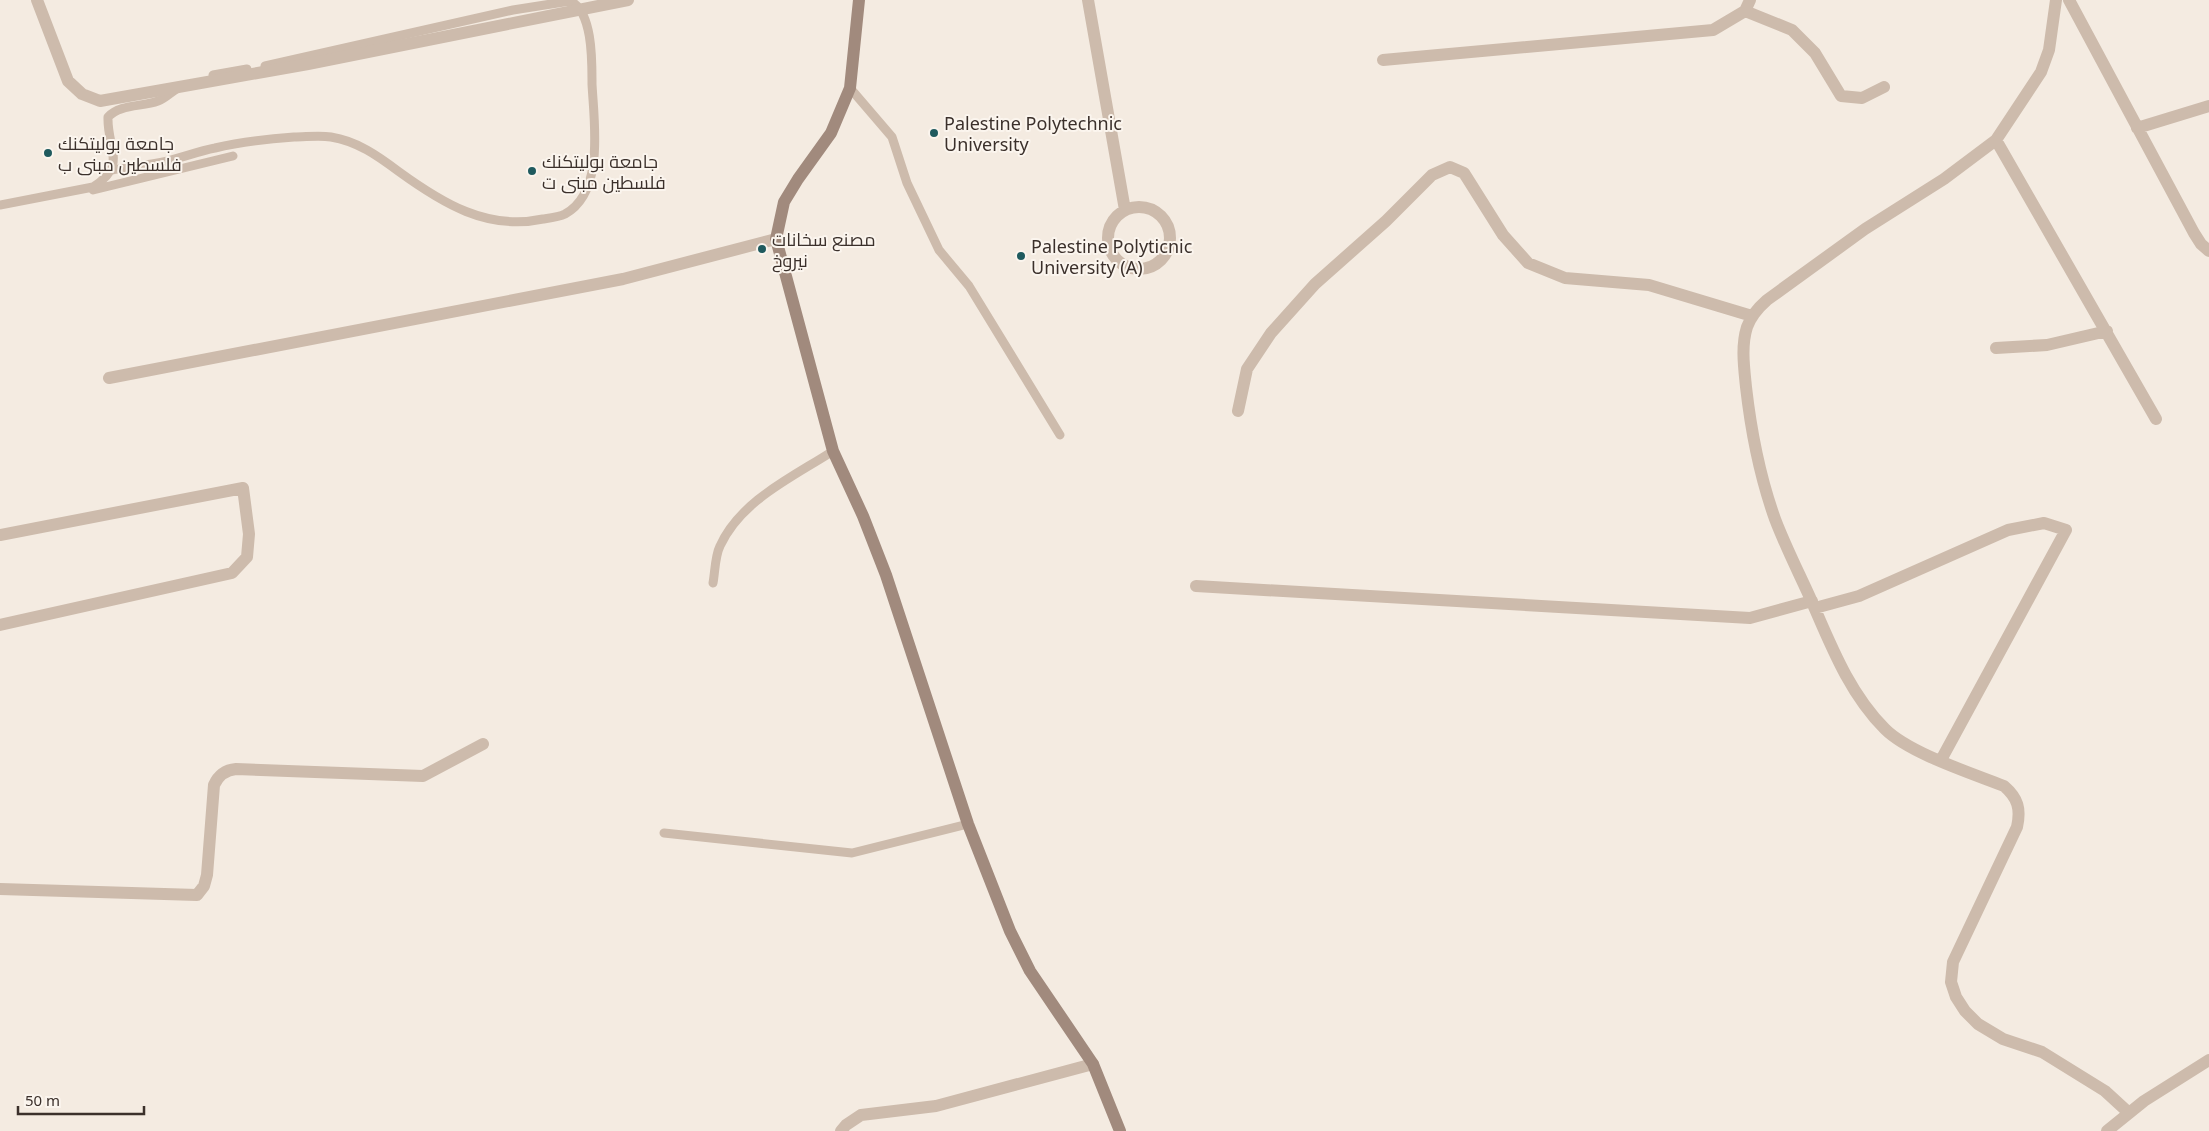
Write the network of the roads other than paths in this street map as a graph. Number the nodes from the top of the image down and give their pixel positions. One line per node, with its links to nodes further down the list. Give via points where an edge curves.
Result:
1 (37, 0): 11 (street, via 64,73 82,94 110,100)
2 (628, 0): 8 (street)
3 (859, 0): 12 (street)
4 (1088, 0): 19 (street)
5 (2056, 0): 15 (street, via 2049,50 2041,72)
6 (2069, 0): 14 (street)
7 (1748, 5): 9 (street, via 1713,30); 10 (street, via 1792,30 1815,53 1841,96 1862,98)
8 (582, 9): 11 (street); 17 (lane, via 588,27 592,77 593,163 591,182 584,197 564,215 515,224 476,216 414,183 360,146 332,137 253,141)
9 (1383, 60)
10 (1884, 87)
11 (179, 88): 17 (lane, via 159,101 122,109 108,117 114,161)
12 (850, 88): 21 (street, via 831,133 784,202); 29 (lane, via 892,138 906,183 939,250 970,286)
13 (2209, 106): 14 (street)
14 (2137, 128): 22 (street, via 2194,233)
15 (1996, 140): 23 (street, via 1944,179 1796,278); 24 (street)
16 (233, 156): 20 (lane)
17 (112, 170): 18 (lane, via 105,180 92,187)
18 (0, 205)
19 (1125, 210): 19 (street, via 1110,225 1109,246 1113,256 1131,268 1151,266 1165,254 1169,244 1167,225 1154,211 1135,207)
20 (0, 212)
21 (776, 239): 26 (street, via 622,279); 30 (street)
22 (2209, 251)
23 (1752, 316): 27 (street, via 1649,285 1565,278 1528,263 1503,235 1464,173 1450,167 1432,176 1315,284 1271,333 1247,369); 34 (street, via 1745,336 1744,363 1762,477 1776,520)
24 (2107, 331): 25 (street, via 2046,345); 28 (street)
25 (1996, 348)
26 (109, 378)
27 (1238, 411)
28 (2156, 419)
29 (1060, 435)
30 (834, 451): 32 (lane, via 755,501 733,523 720,547); 38 (street, via 886,575)
31 (0, 535): 35 (street, via 243,488 249,534 247,557 232,573)
32 (713, 583)
33 (1196, 586): 34 (street, via 1750,618)
34 (1813, 605): 37 (street, via 1844,673 1868,711 1887,732 1915,750); 37 (street, via 1859,596 2008,530 2044,523 2066,530)
35 (0, 625)
36 (483, 744): 40 (street, via 423,776 228,771 214,785 207,876 197,895)
37 (1941, 760): 43 (street, via 2004,786 2018,802 2020,814 1952,962 1951,982 1956,997 1978,1024 2004,1039 2042,1052 2105,1091)
38 (968, 824): 39 (lane, via 852,853); 42 (street, via 1010,931 1030,971)
39 (664, 833)
40 (0, 889)
41 (2209, 1060): 43 (street)
42 (1093, 1064): 44 (street, via 936,1106 861,1116); 45 (street)
43 (2129, 1113): 46 (street)
44 (841, 1131)
45 (1120, 1131)
46 (2108, 1131)

